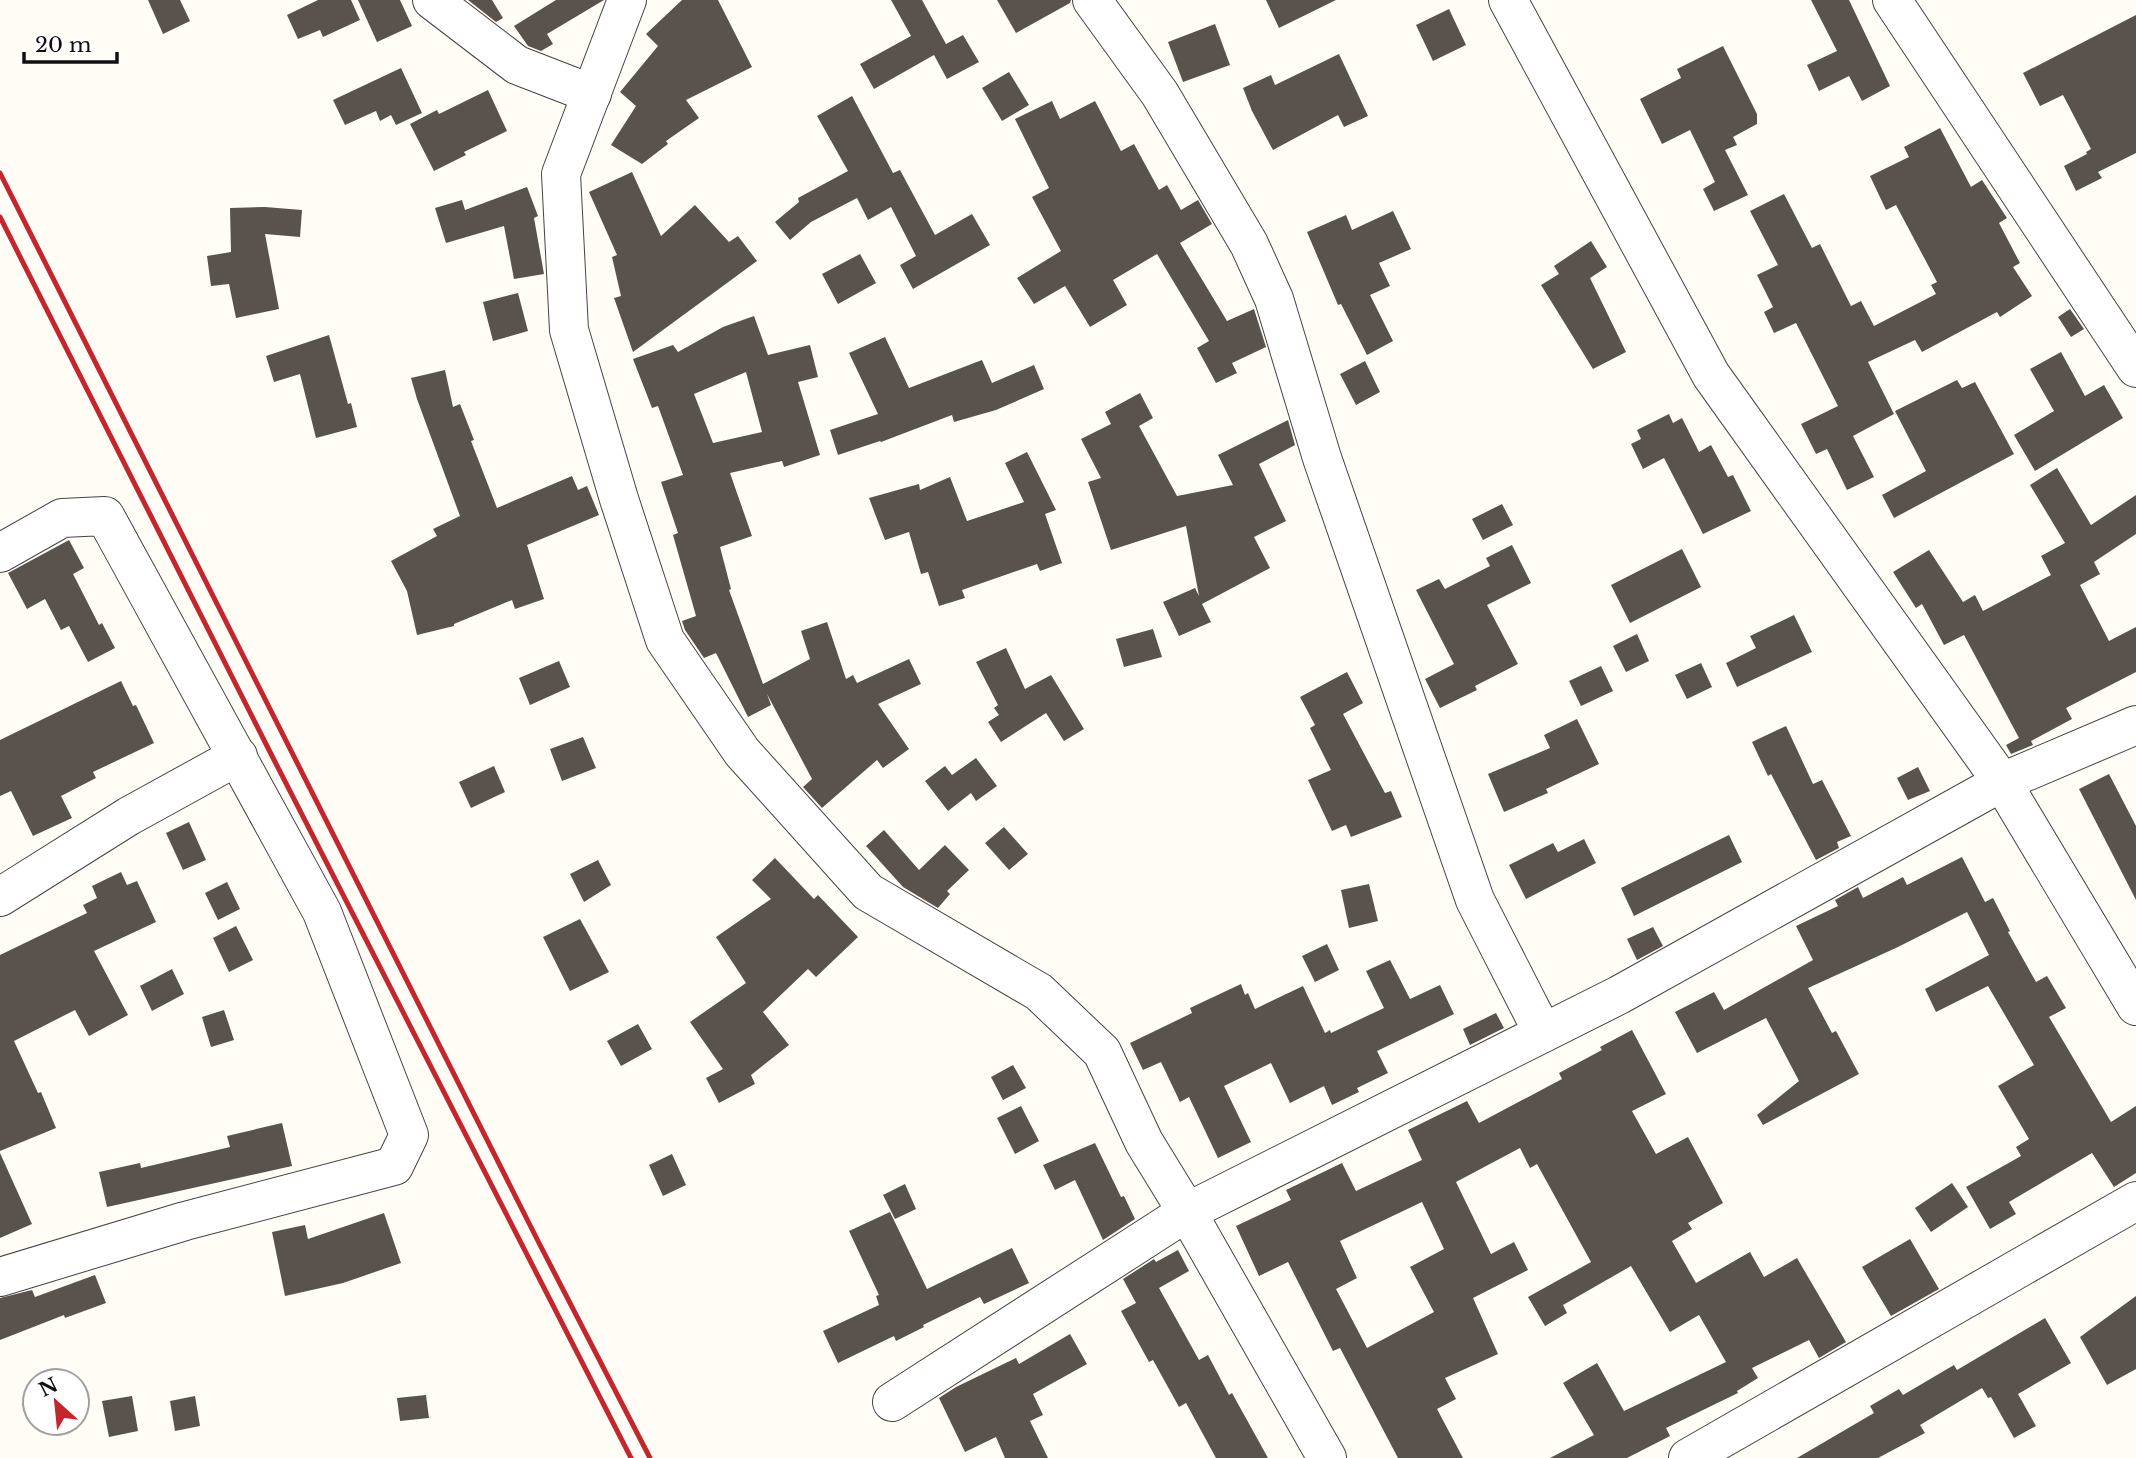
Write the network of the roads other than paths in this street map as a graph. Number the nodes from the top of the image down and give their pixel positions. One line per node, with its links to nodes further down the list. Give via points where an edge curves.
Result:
1 (432, 0): 6 (street, via 517,65)
2 (627, 0): 6 (street)
3 (1092, 0): 14 (street, via 1160,94 1249,244 1274,299 1322,458 1475,900)
4 (1508, 0): 11 (street, via 1711,375)
5 (1892, 0): 7 (street)
6 (592, 94): 16 (street, via 562,174 569,330 665,640 742,752 868,892 1039,992 1102,1052 1144,1142)
7 (2136, 368)
8 (0, 553): 10 (street, via 62,518 105,516)
9 (2136, 725): 11 (street)
10 (238, 756): 12 (street, via 129,816); 17 (street, via 322,912 409,1135 394,1166 185,1221)
11 (2002, 782): 13 (street); 14 (street)
12 (0, 897)
13 (2136, 1006)
14 (1543, 1033): 16 (street)
15 (2136, 1201): 20 (street)
16 (1187, 1212): 18 (street); 19 (street)
17 (0, 1277)
18 (892, 1402)
19 (1327, 1458)
20 (1688, 1458)

